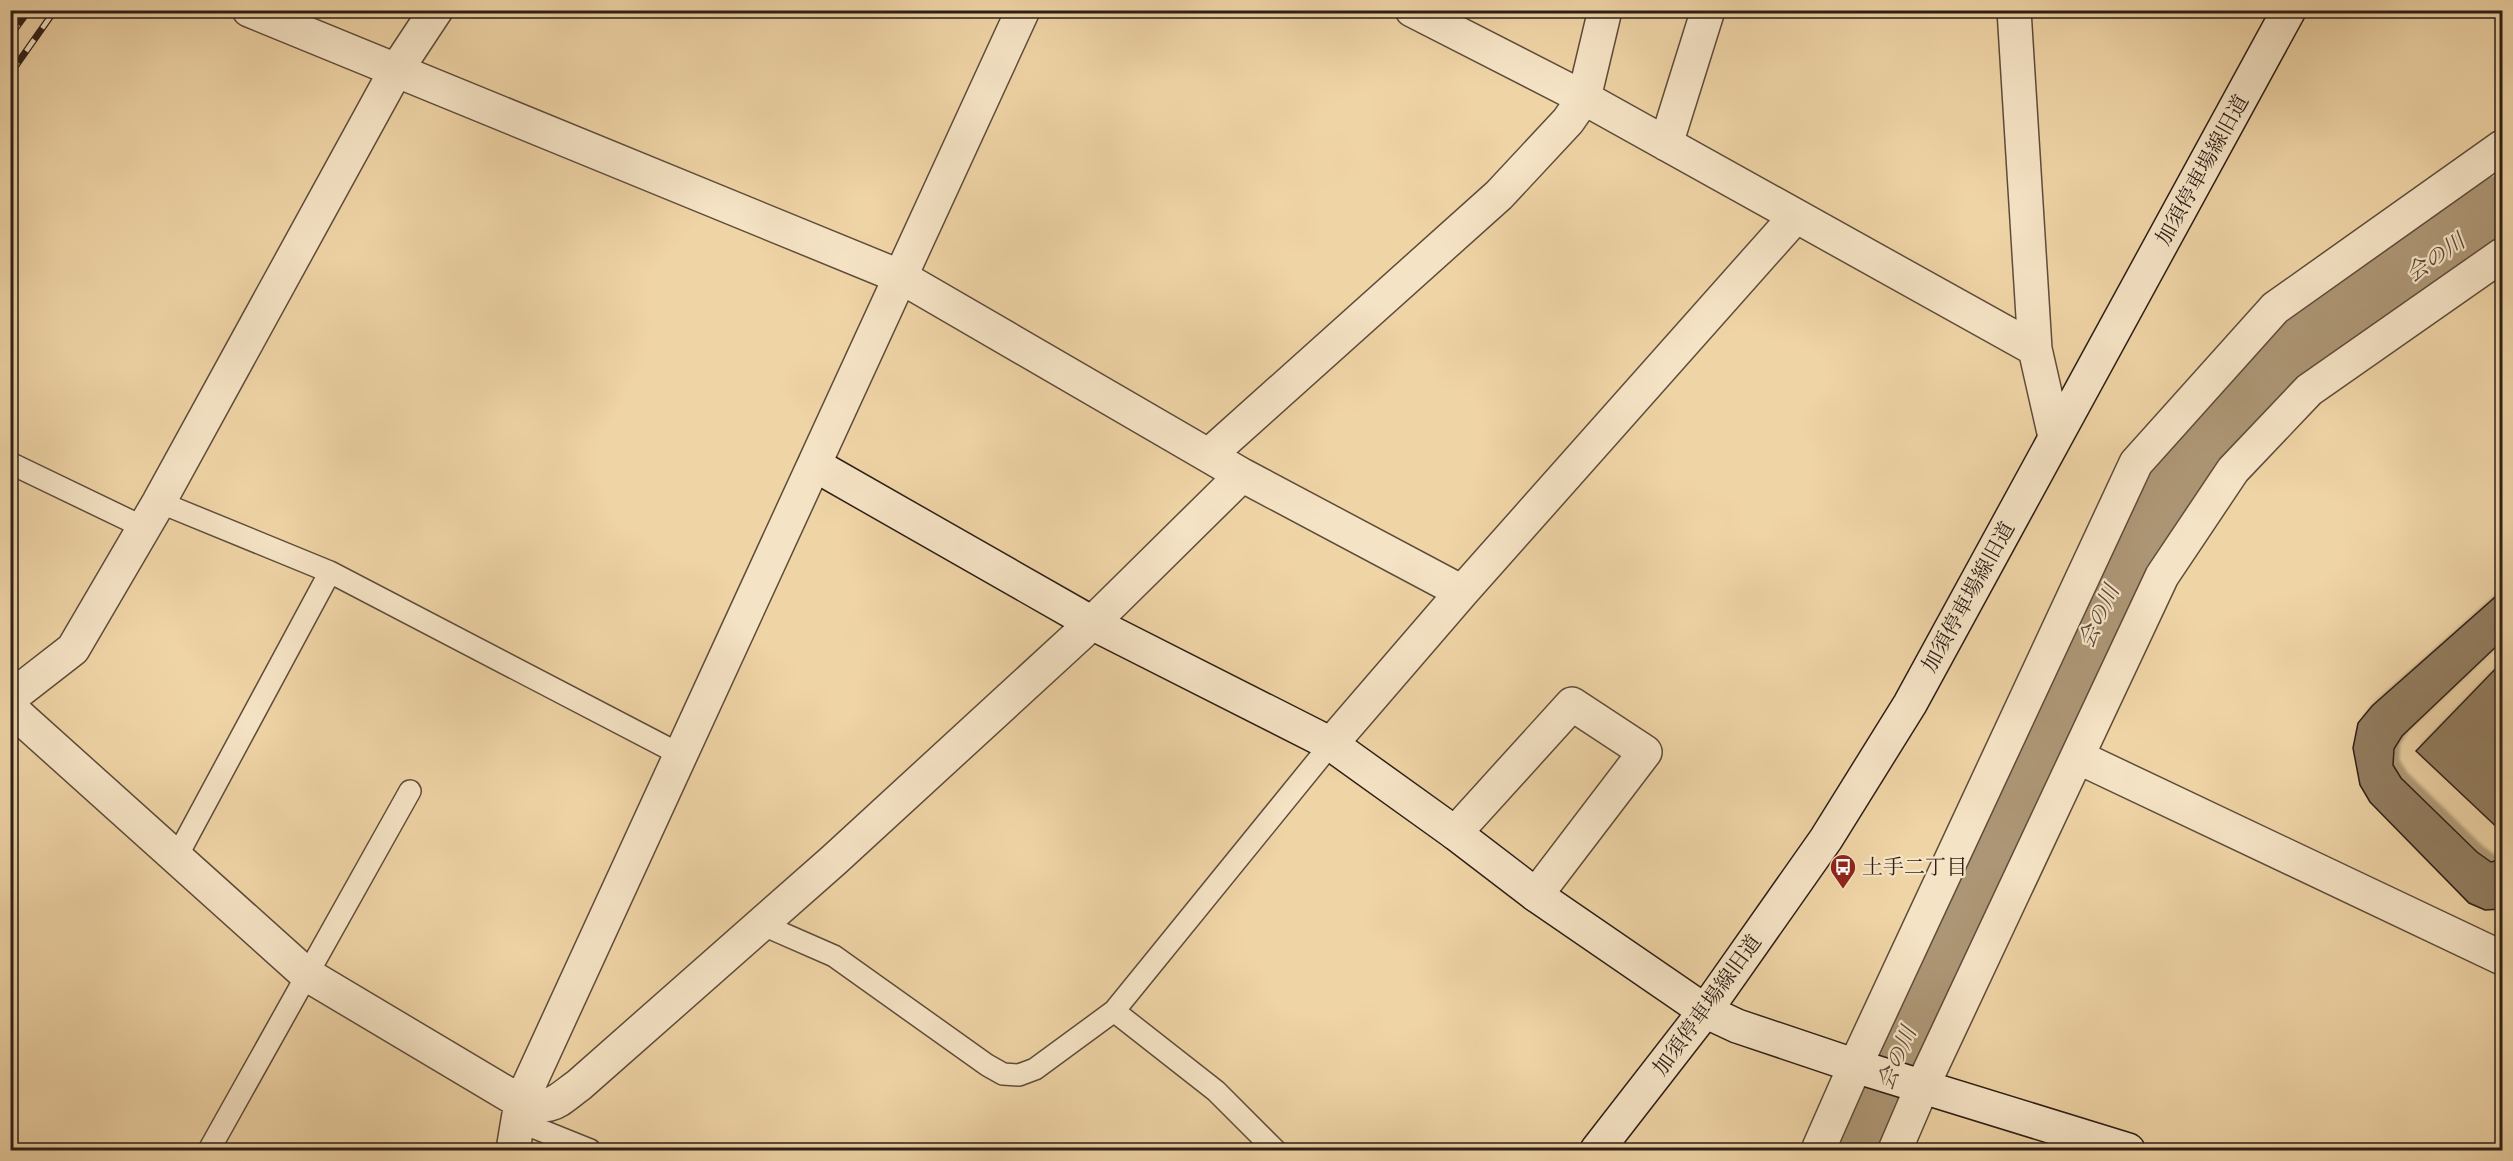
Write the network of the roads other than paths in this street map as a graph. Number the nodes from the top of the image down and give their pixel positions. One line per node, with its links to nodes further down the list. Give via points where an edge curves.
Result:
1 (249, 10): 9 (street)
2 (436, 10): 9 (street)
3 (1023, 10): 15 (street)
4 (1412, 10): 10 (street)
5 (1605, 10): 10 (street)
6 (1708, 10): 11 (street)
7 (2014, 10): 16 (street)
8 (2289, 10): 17 (street, 加須停車場線旧道)
9 (395, 72): 15 (street); 22 (street)
10 (1584, 98): 11 (street); 18 (street, via 1568,121 1498,195)
11 (1666, 144): 13 (street)
12 (2502, 147): 40 (street, via 2275,308 2136,463)
13 (1796, 216): 16 (street); 24 (street)
14 (2502, 255): 30 (street, via 2309,390 2233,470 2162,576)
15 (902, 277): 18 (street); 20 (street)
16 (2035, 349): 17 (street)
17 (2055, 437): 39 (street, 加須停車場線旧道, via 1910,704 1826,839)
18 (1209, 455): 21 (street)
19 (10, 463): 22 (lane)
20 (815, 465): 25 (street); 29 (street)
21 (1242, 475): 24 (street); 25 (street)
22 (152, 515): 23 (lane); 26 (street, via 73,649)
23 (330, 572): 29 (lane); 33 (lane)
24 (1461, 592): 28 (street)
25 (1092, 623): 28 (street); 35 (street)
26 (10, 698)
27 (10, 708): 33 (street)
28 (1331, 744): 32 (street); 38 (lane)
29 (681, 755): 42 (street)
30 (2078, 756): 36 (street); 41 (street)
31 (410, 791): 37 (lane)
32 (1455, 833): 34 (street); 34 (street, via 1572,704 1645,752)
33 (176, 858): 37 (street)
34 (1536, 895): 39 (street)
35 (761, 924): 38 (lane, via 834,956 1003,1074 1019,1075 1035,1069); 42 (street, via 579,1085)
36 (2502, 958)
37 (306, 974): 42 (street); 43 (lane)
38 (1113, 1011): 45 (lane, via 1216,1091)
39 (1705, 1011): 40 (street, via 1737,1026); 46 (street, 加須停車場線旧道)
40 (1860, 1068): 41 (street); 47 (street)
41 (1918, 1086): 48 (street); 49 (street)
42 (518, 1124): 44 (lane)
43 (209, 1150)
44 (590, 1150)
45 (1275, 1150)
46 (1597, 1150)
47 (1818, 1150)
48 (1895, 1150)
49 (2128, 1150)

